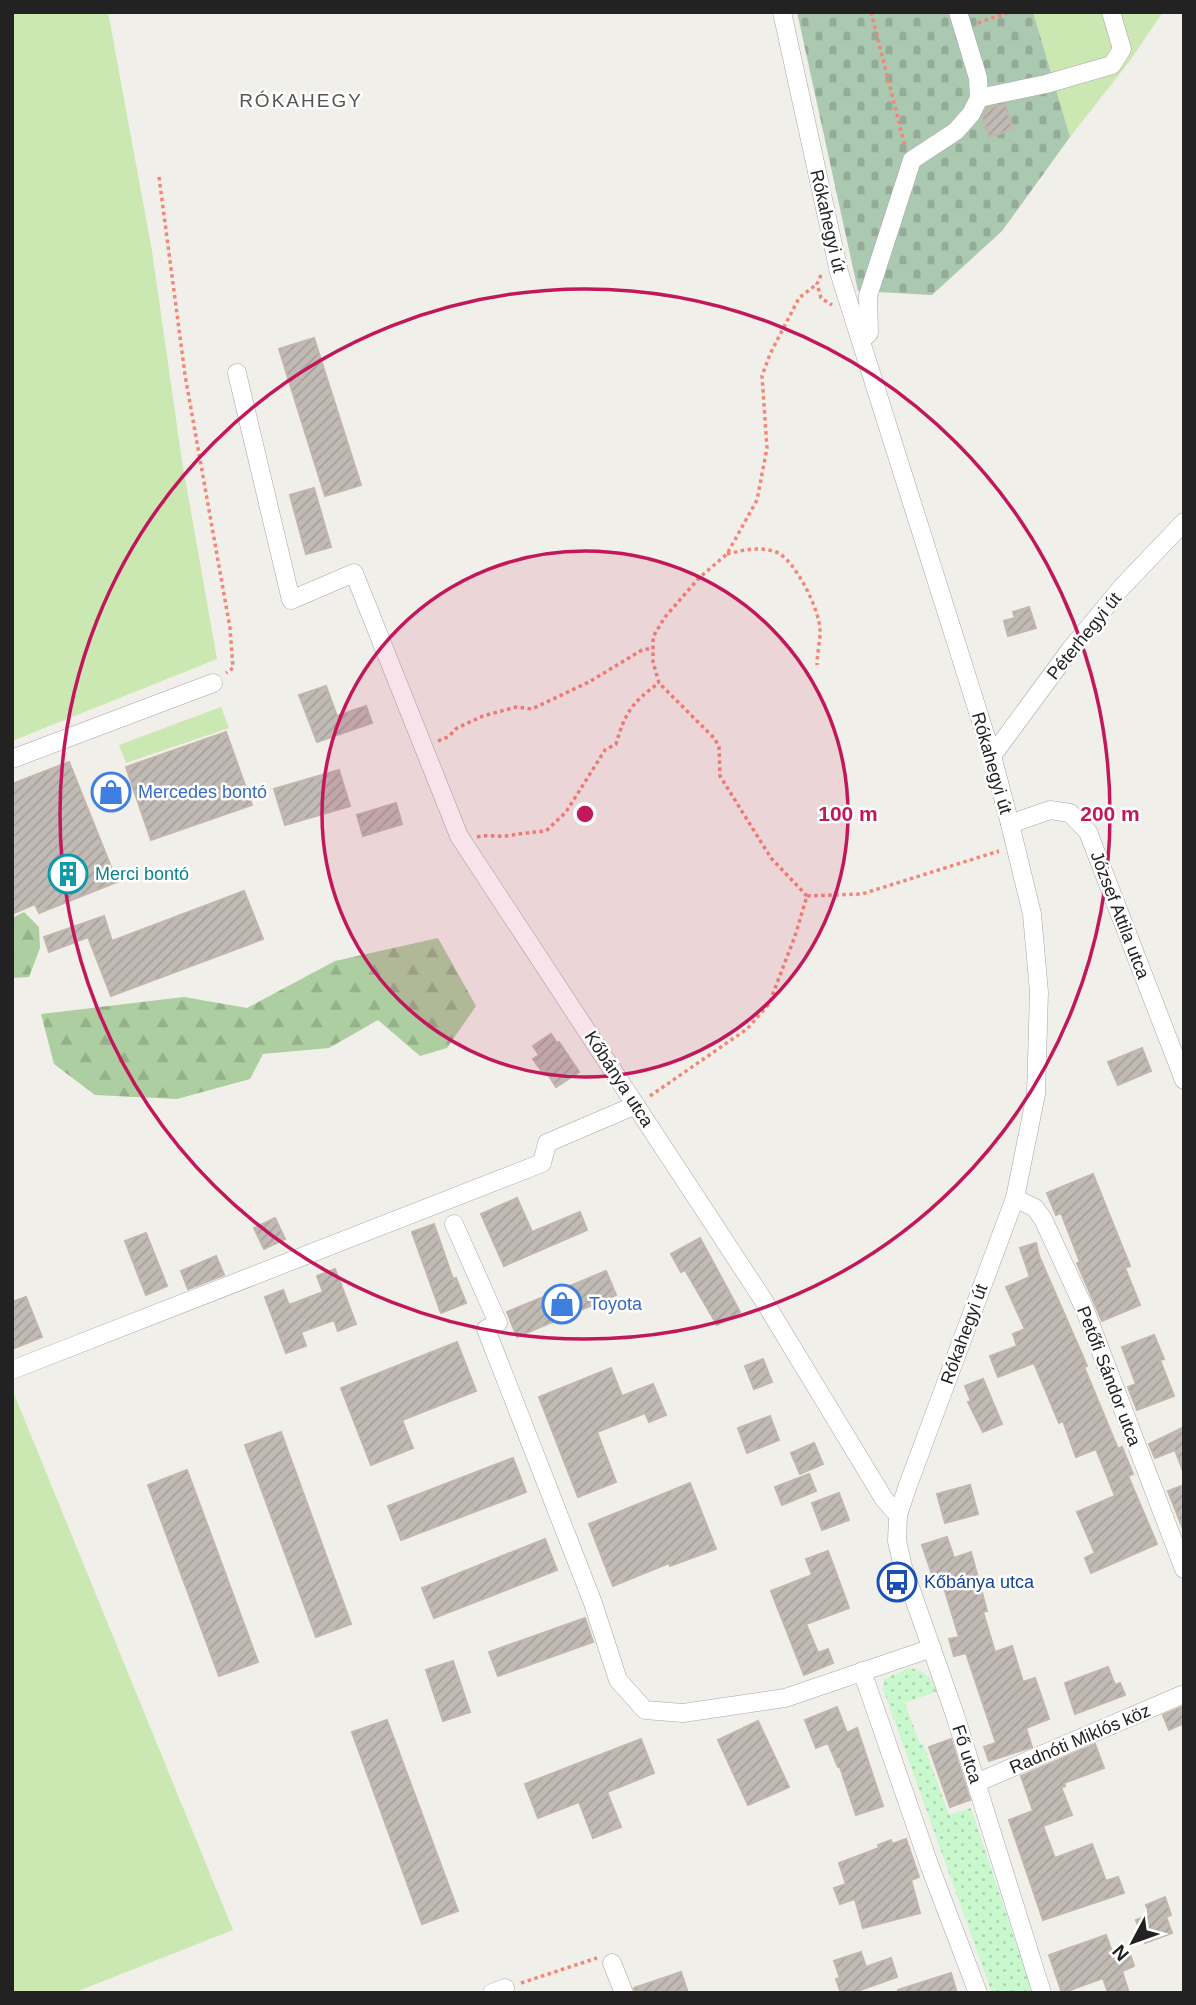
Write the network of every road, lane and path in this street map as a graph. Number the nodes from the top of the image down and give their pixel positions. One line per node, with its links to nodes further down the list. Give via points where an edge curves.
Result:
1 (782, 12): 10 (street, Rókahegyi út, via 839,272)
2 (871, 12): 7 (path)
3 (1009, 12): 5 (path)
4 (1111, 12): 6 (street, via 1122,49 1112,65)
5 (960, 20): 6 (street, via 978,78)
6 (979, 98): 7 (street, via 956,131)
7 (912, 160): 10 (street, via 873,278 868,296 869,333)
8 (159, 177): 16 (path, via 185,376 230,628 233,668)
9 (817, 284): 13 (path, via 799,298 762,376 767,448 757,500)
10 (862, 340): 19 (street, Rókahegyi út)
11 (237, 373): 18 (street, Kőbánya utca, via 291,600 354,573)
12 (1184, 522): 19 (street, Péterhegyi út, via 1070,650)
13 (727, 554): 14 (path, via 665,617 653,638); 15 (path, via 753,547 779,553 796,573 809,591 821,629)
14 (653, 648): 17 (path); 18 (path, via 532,709 516,707 457,727)
15 (817, 665)
16 (213, 683): 20 (street)
17 (659, 683): 22 (path, via 635,702 622,721 615,744 605,750 566,812 546,831 503,837 486,834); 24 (path, via 715,738 720,776 771,858)
18 (425, 752): 22 (street, Kőbánya utca)
19 (992, 756): 21 (street, Rókahegyi út)
20 (12, 759)
21 (1010, 824): 23 (street, Rókahegyi út); 25 (street, József Attila utca, via 1050,810 1070,813 1088,832)
22 (464, 844): 26 (street, Kőbánya utca)
23 (1015, 847): 24 (path, via 862,894); 27 (street, Rókahegyi út, via 1032,914 1039,992 1036,1094)
24 (807, 896): 26 (path, via 769,1004 747,1029)
25 (1184, 1080)
26 (636, 1105): 29 (street, via 547,1143 542,1163); 30 (street, Kőbánya utca)
27 (1015, 1198): 30 (street, Rókahegyi út); 31 (street, Petőfi Sándor utca, via 1035,1208 1043,1219 1085,1310)
28 (454, 1223): 33 (street, via 498,1323 485,1329 593,1603 618,1680 645,1710 683,1713 785,1698)
29 (12, 1370)
30 (898, 1515): 32 (street, Fő utca, via 903,1567)
31 (1184, 1569)
32 (932, 1648): 33 (street); 35 (street, Fő utca)
33 (862, 1671): 39 (street)
34 (1184, 1695): 35 (street, Radnóti Miklós köz)
35 (976, 1783): 40 (street, Fő utca)
36 (612, 1963): 37 (path, via 606,1955); 38 (street)
37 (498, 1990)
38 (624, 1993)
39 (978, 1993)
40 (1042, 1993)

